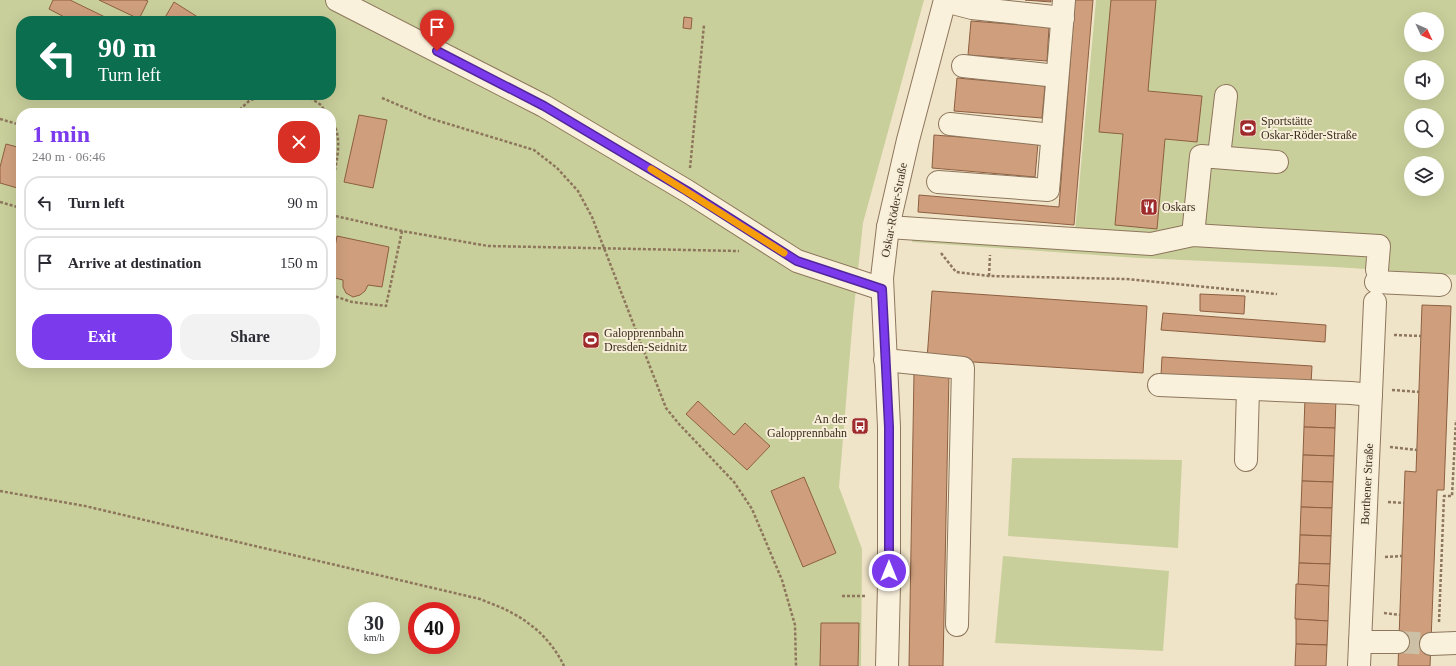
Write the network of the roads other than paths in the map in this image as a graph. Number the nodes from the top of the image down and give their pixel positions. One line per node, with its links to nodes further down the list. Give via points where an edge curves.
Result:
1 (337, 0): 16 (street, via 544,106 687,191 797,261)
2 (945, 1): 3 (street, via 972,8); 12 (street, Oskar-Röder-Straße)
3 (1063, 9): 5 (street)
4 (963, 66): 5 (street)
5 (1057, 76): 8 (street)
6 (1226, 96): 9 (street)
7 (950, 124): 8 (street)
8 (1052, 135): 11 (street, via 1048,190)
9 (1218, 156): 10 (street); 13 (street, via 1201,156)
10 (1277, 162)
11 (938, 182)
12 (888, 227): 13 (street, via 1151,244); 16 (street, Oskar-Röder-Straße)
13 (1193, 236): 14 (street, Borthener Straße, via 1379,246)
14 (1376, 284): 15 (street); 20 (street, Borthener Straße)
15 (1440, 285)
16 (882, 289): 17 (street, Oskar-Röder-Straße)
17 (885, 360): 22 (street, via 963,368); 25 (street, Oskar-Röder-Straße, via 889,434)
18 (1159, 385): 19 (street)
19 (1248, 388): 20 (street); 21 (street)
20 (1378, 392): 23 (street, Borthener Straße)
21 (1246, 460)
22 (957, 625)
23 (1360, 642): 24 (street); 26 (street, Borthener Straße)
24 (1398, 642)
25 (887, 666)
26 (1359, 666)

